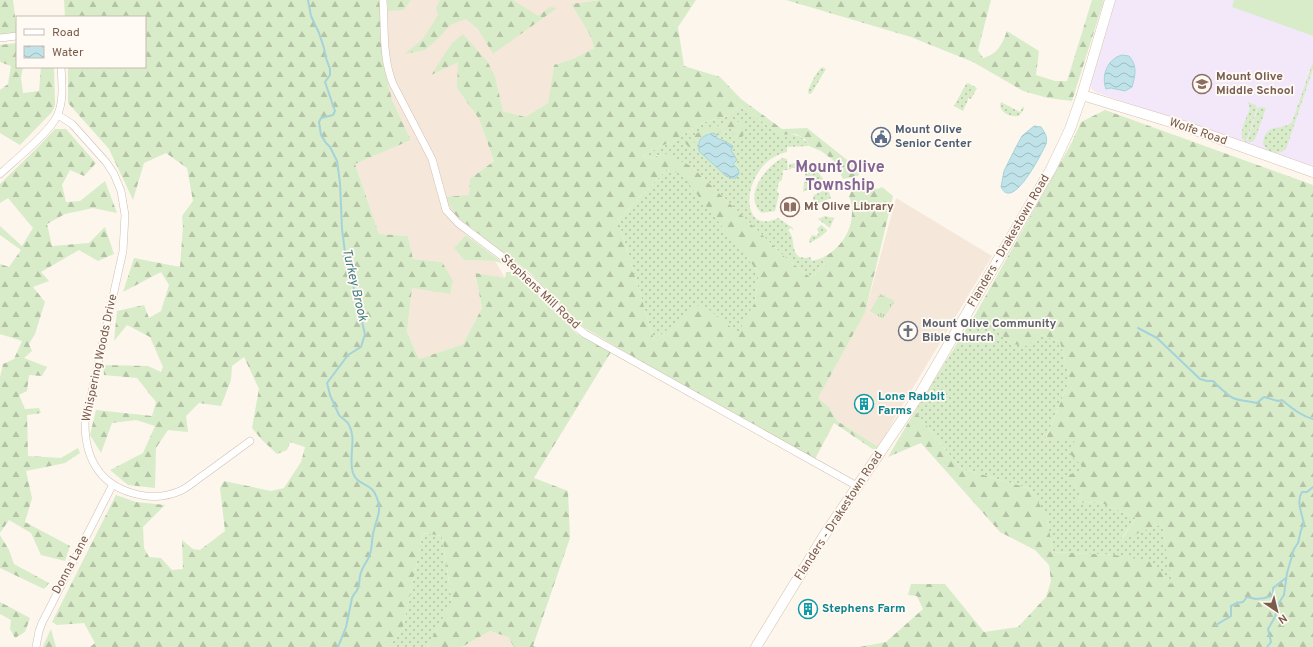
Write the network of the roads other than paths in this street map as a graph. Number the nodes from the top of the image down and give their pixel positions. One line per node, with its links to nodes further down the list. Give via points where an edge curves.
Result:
1 (383, 0): 12 (street, Stephens Mill Road, via 388,72 432,159 446,210 458,223 536,284 574,325 586,334)
2 (1110, 0): 6 (street, Flanders - Drakestown Road)
3 (16, 36): 4 (street)
4 (0, 38)
5 (61, 68): 7 (street, via 62,95)
6 (1082, 95): 8 (street, Wolfe Road, via 1184,126); 12 (street, Flanders - Drakestown Road, via 1070,129 1051,169 921,392)
7 (58, 115): 9 (street, via 42,135); 11 (street, Whispering Woods Drive, via 72,124 106,162 121,191 125,212 123,251 85,423 88,451 98,471)
8 (1313, 172)
9 (0, 174)
10 (250, 441): 11 (street, Whispering Woods Drive, via 193,482 173,493 152,497 140,496)
11 (112, 486): 13 (street, Donna Lane, via 42,623)
12 (857, 486): 14 (street, Flanders - Drakestown Road)
13 (36, 647)
14 (756, 647)

